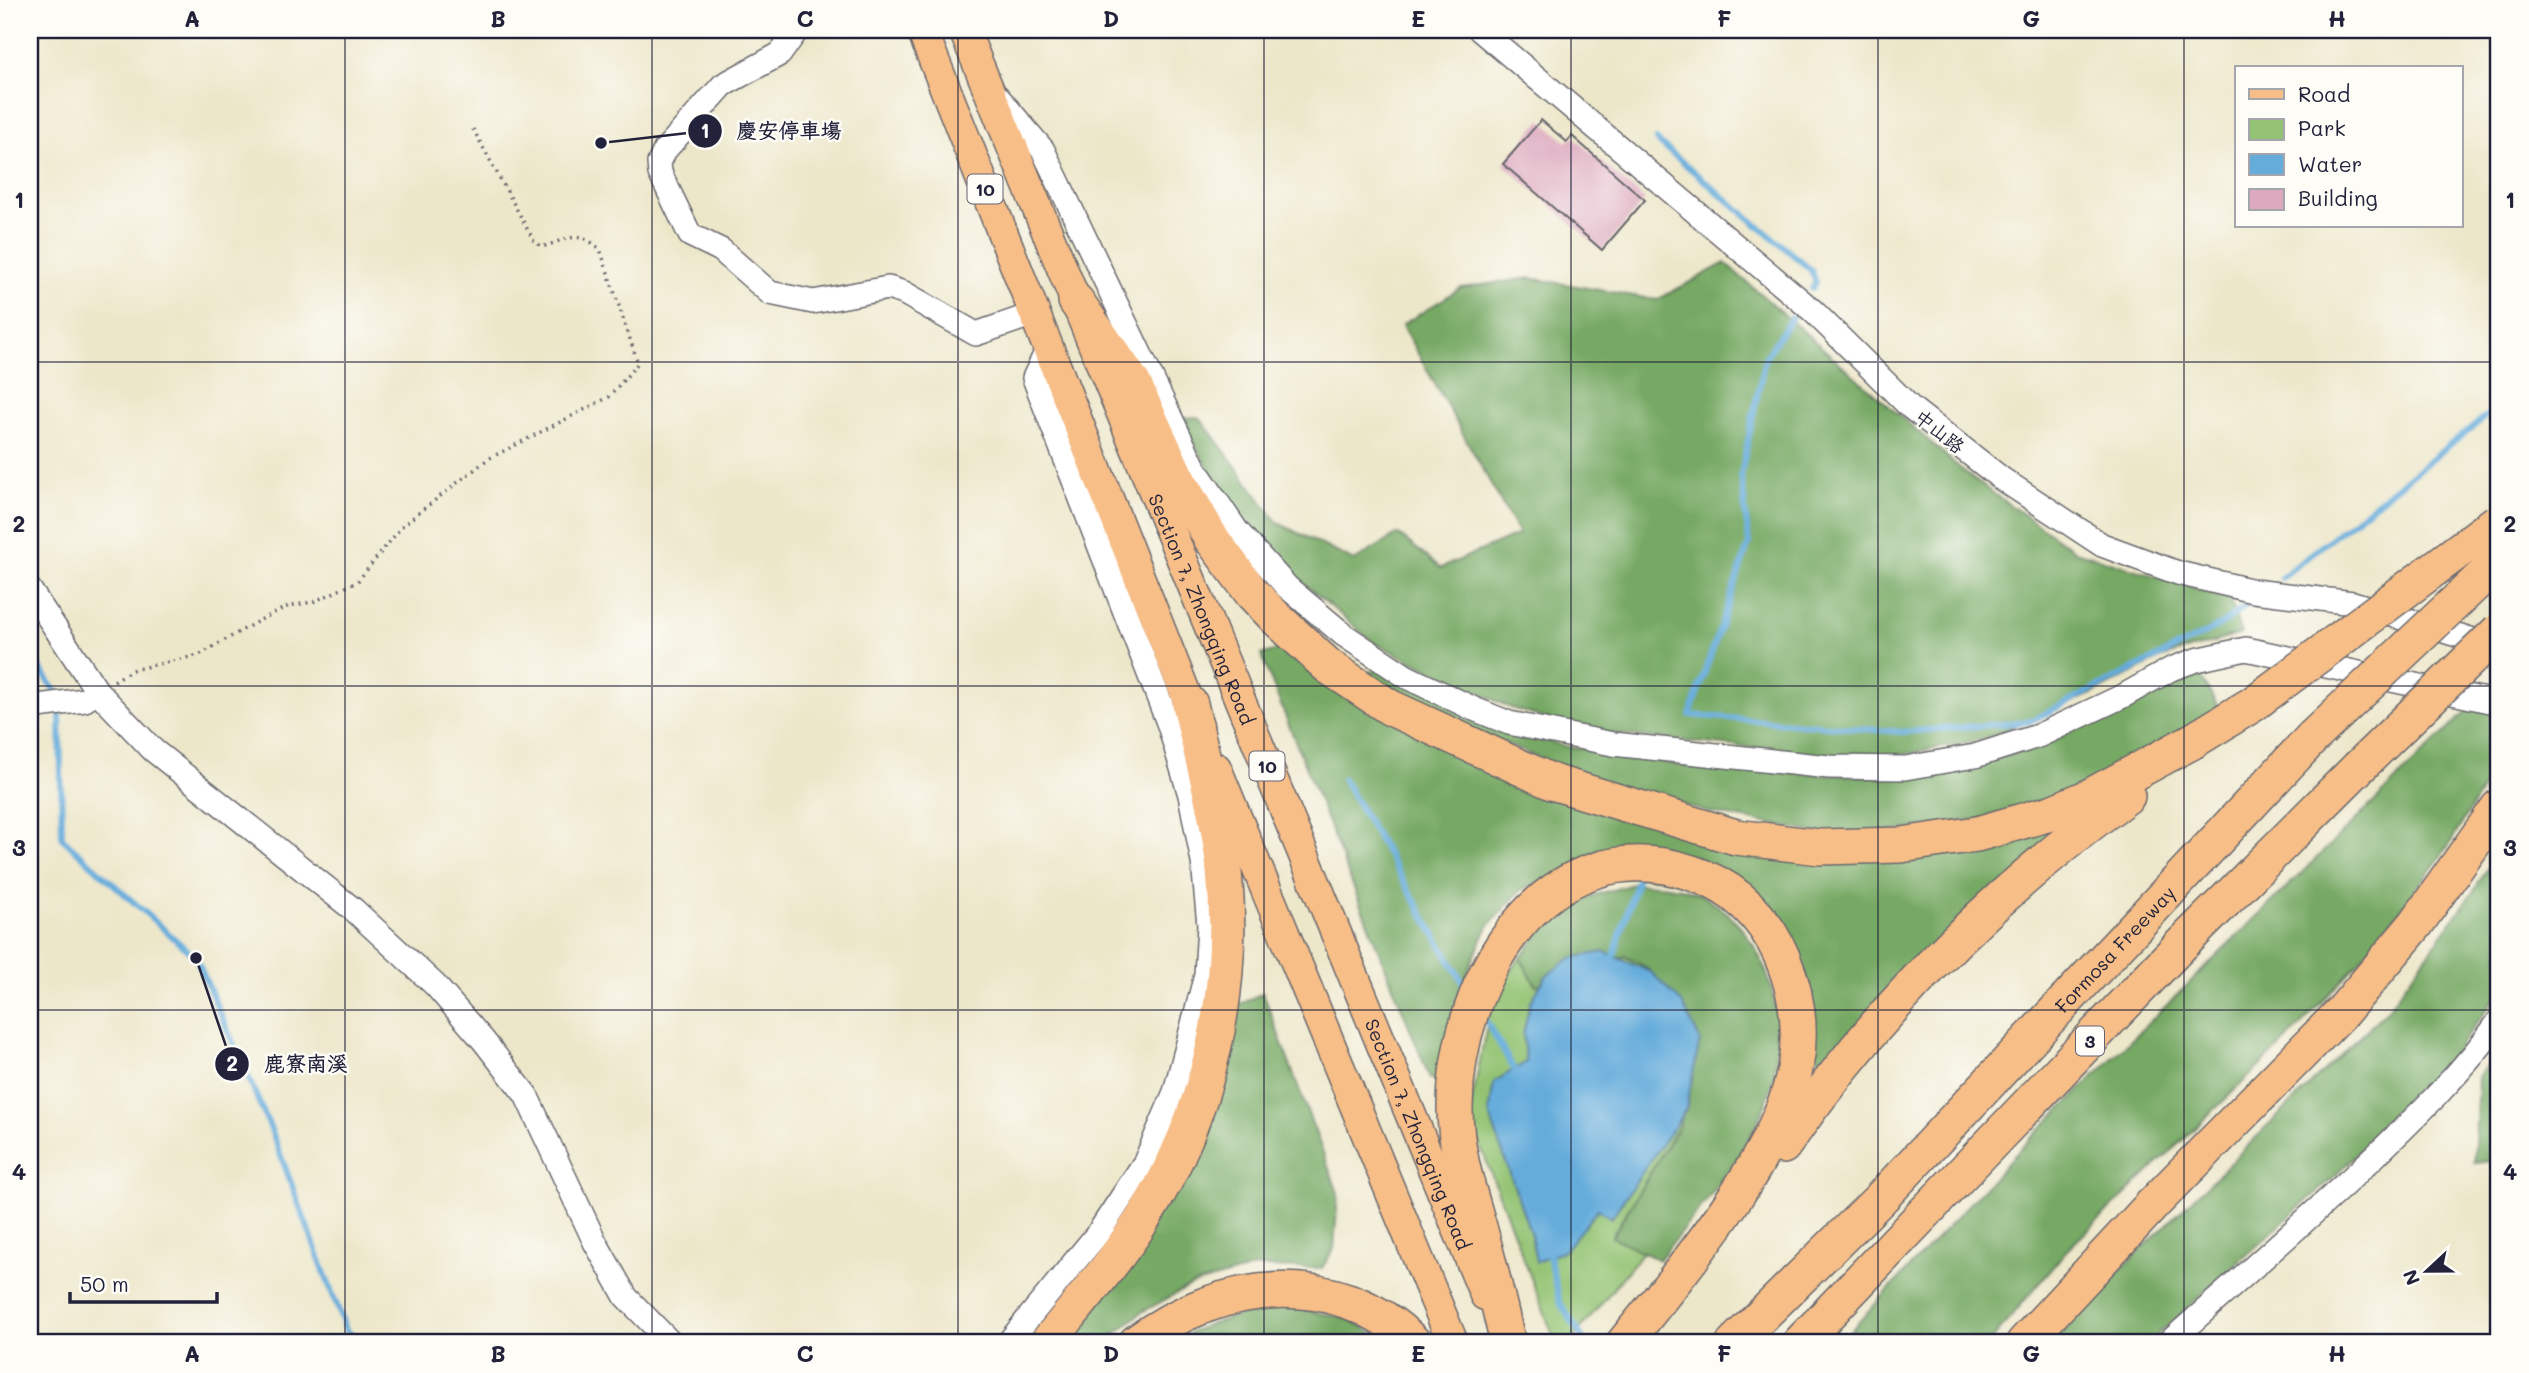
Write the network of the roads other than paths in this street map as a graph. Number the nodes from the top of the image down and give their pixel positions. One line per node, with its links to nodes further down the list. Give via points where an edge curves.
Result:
1 (797, 30): 7 (street, via 780,54 723,85 665,150 660,173 691,235 721,250 782,298 813,302 888,288 976,334)
2 (922, 30): 7 (main road, 10)
3 (964, 30): 5 (main road, Section 7, Zhongqing Road / 10)
4 (1480, 30): 13 (street, 中山路, via 1813,311 1910,407 2002,479 2102,545 2178,573 2254,591 2353,603)
5 (988, 86): 6 (main road, Section 7, Zhongqing Road / 10); 15 (street, via 1043,150 1195,469 1237,531 1287,587 1344,635 1406,677 1474,709 1509,723 1613,744 1829,767 1905,768 1975,756 2038,736 2171,669 2246,649)
6 (1076, 301): 18 (highway, via 1133,383 1211,538 1276,618 1328,666 1390,706 1552,782 1736,836 1820,847 1901,845 1977,834 2051,813); 28 (main road, Section 7, Zhongqing Road / 10)
7 (1034, 314): 8 (main road, 10)
8 (1048, 348): 16 (main road, 10); 23 (street, via 1034,378 1169,725 1190,795 1209,925 1206,975 1175,1093 1145,1162 1099,1233)
9 (2498, 521): 18 (highway, bridge, via 2253,704)
10 (2499, 561): 30 (highway, Formosa Freeway / 3, bridge, via 2313,737 1879,1199)
11 (30, 590): 14 (street)
12 (2499, 631): 31 (highway, 3, bridge, via 2178,948)
13 (2499, 648)
14 (91, 695): 17 (street); 22 (street, via 354,910 435,985 526,1095 626,1297)
15 (2499, 703)
16 (1190, 704): 24 (highway, via 1224,870 1227,938 1223,1003 1211,1065 1188,1131 1144,1216); 27 (main road, 10)
17 (37, 706)
18 (2191, 742): 21 (highway, via 2168,766 2045,859 1944,951 1859,1045 1762,1177)
19 (2499, 807): 32 (highway, via 2416,924 2343,1011)
20 (2499, 1021): 33 (street, via 2480,1048 2403,1129)
21 (1715, 1226): 28 (highway, via 1766,1145 1790,1090 1799,1027 1786,967 1755,913 1741,898 1703,877 1639,864 1596,871 1538,902 1509,935 1481,985 1459,1060 1455,1110 1464,1178); 29 (highway)
22 (671, 1343)
23 (1008, 1343)
24 (1047, 1343)
25 (1136, 1343): 26 (highway, via 1203,1306 1276,1289 1318,1292 1359,1304)
26 (1415, 1343)
27 (1453, 1343)
28 (1506, 1343)
29 (1624, 1343)
30 (1734, 1343)
31 (1800, 1343)
32 (2024, 1343)
33 (2168, 1343)

